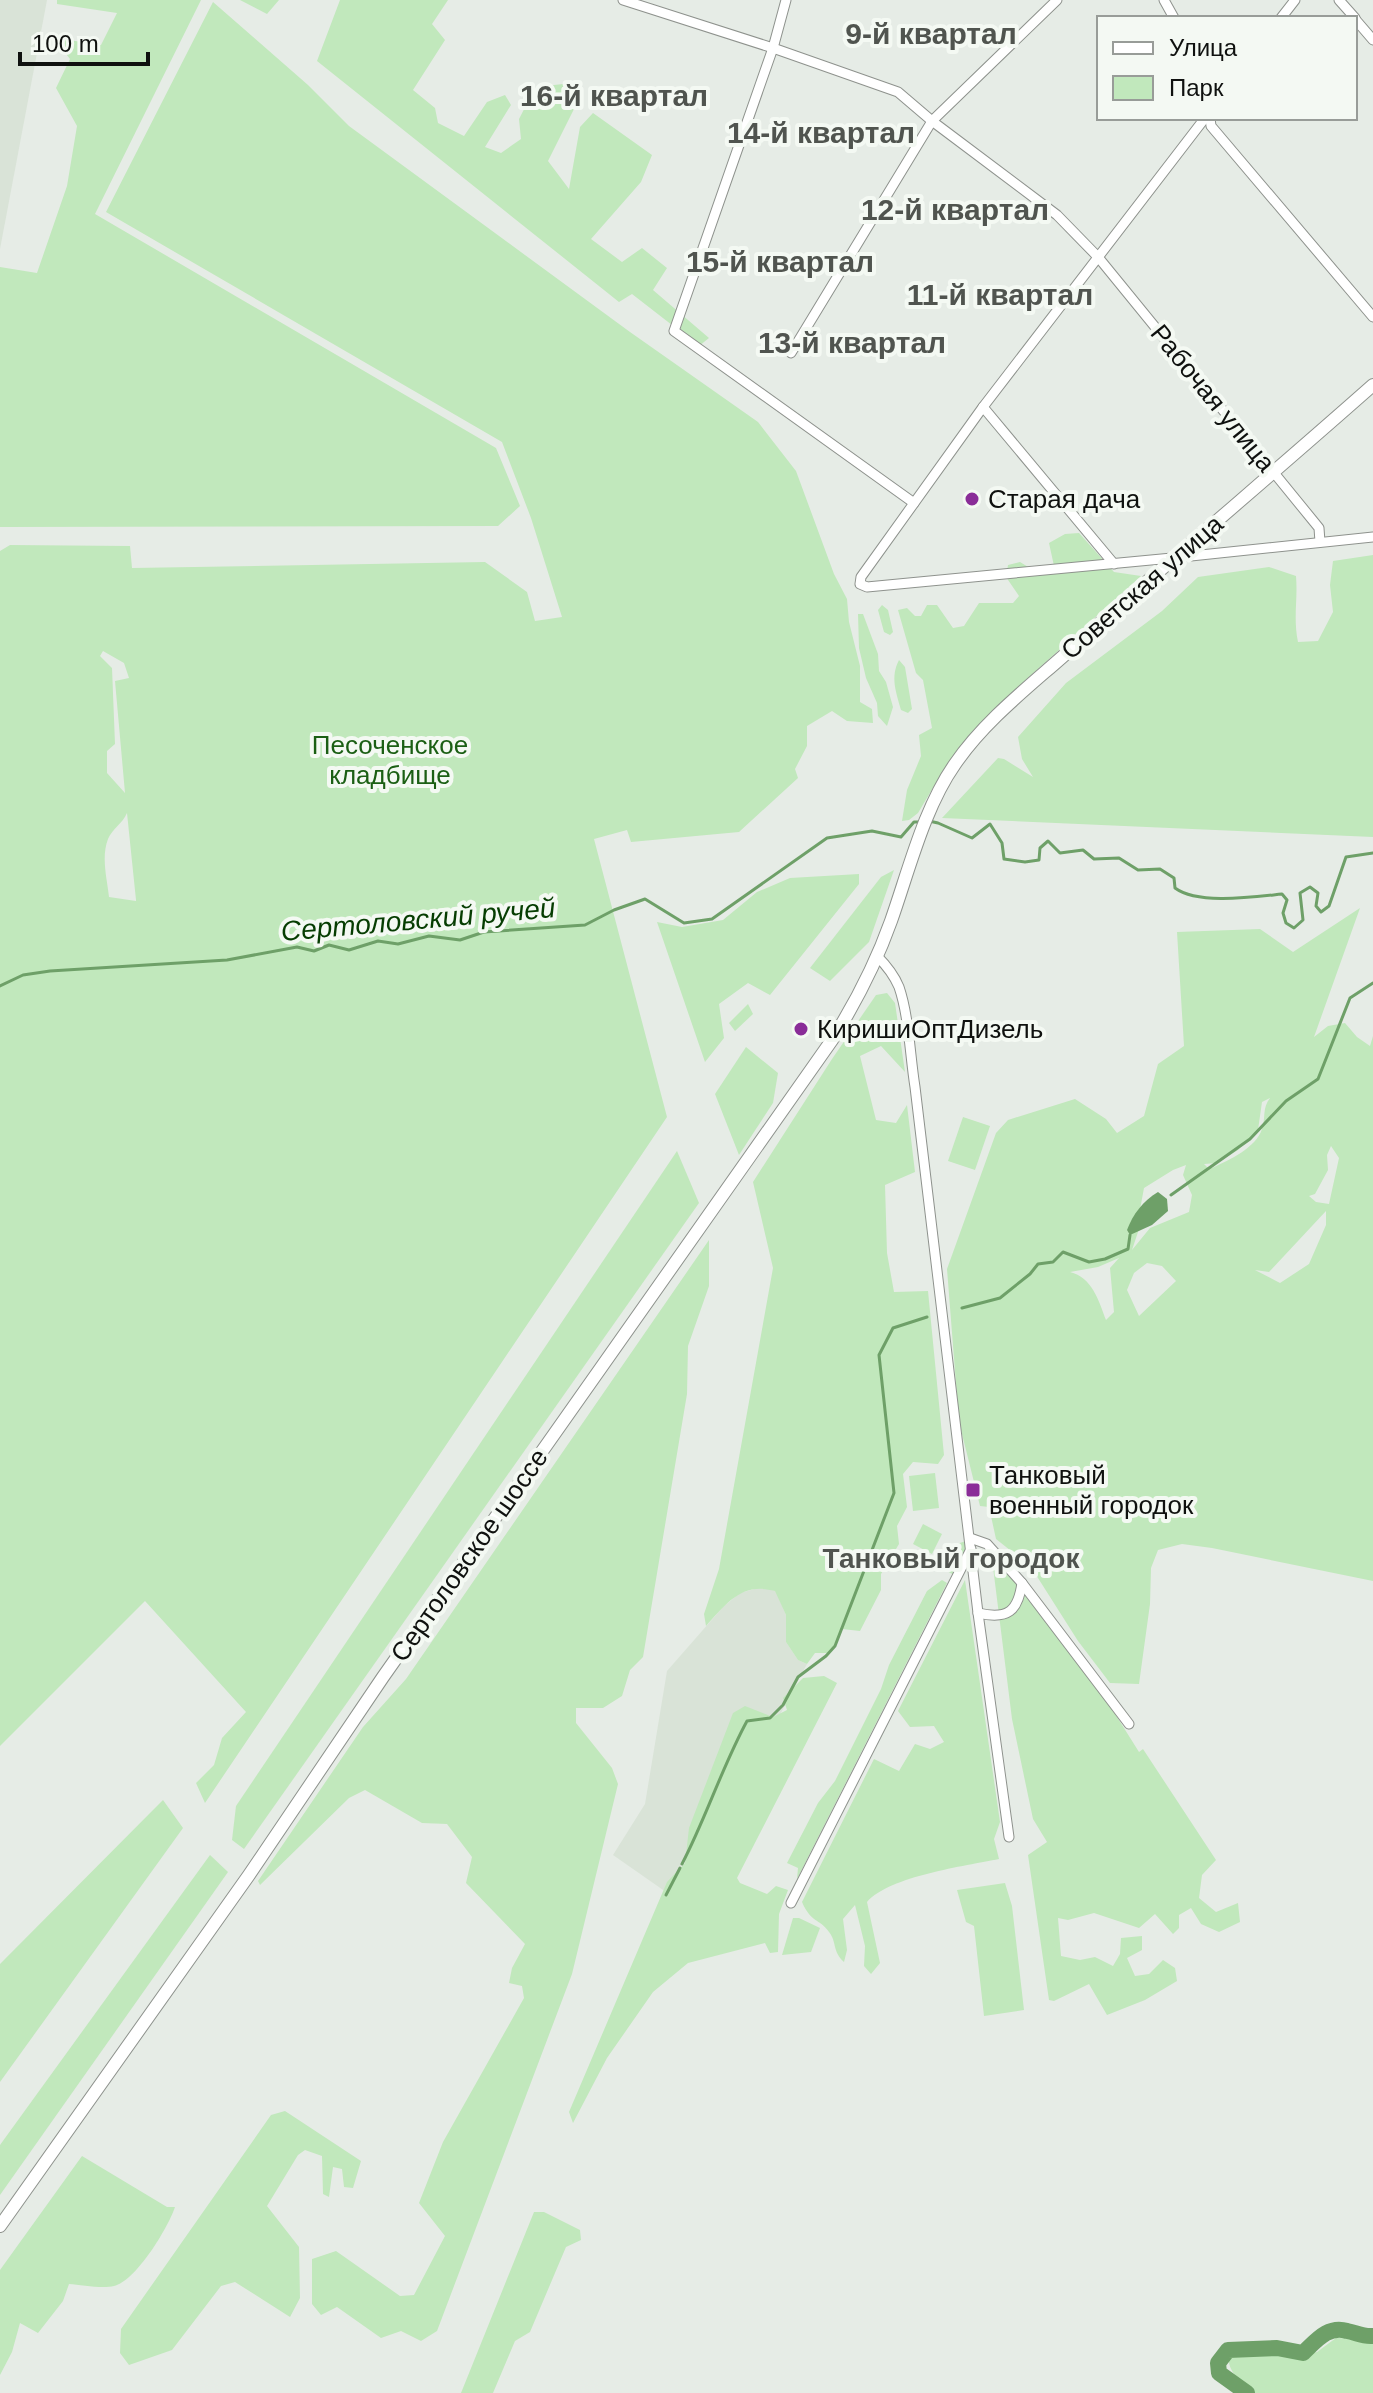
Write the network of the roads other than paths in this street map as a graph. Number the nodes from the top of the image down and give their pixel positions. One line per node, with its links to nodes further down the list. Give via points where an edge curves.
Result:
1 (623, 0): 10 (street, Рабочая улица)
2 (786, 0): 10 (street)
3 (1057, 0): 13 (street)
4 (1295, 0): 6 (street)
5 (1339, 0): 7 (street)
6 (1283, 16)
7 (1353, 16)
8 (1357, 20): 9 (street)
9 (1373, 40)
10 (773, 48): 13 (street, Рабочая улица, via 898,92); 20 (street, via 674,331)
11 (1205, 120): 14 (street)
12 (1208, 120): 15 (street)
13 (932, 121): 14 (street, Рабочая улица, via 1057,215); 16 (street)
14 (1098, 257): 18 (street); 19 (street, Рабочая улица)
15 (1373, 317)
16 (791, 353)
17 (1373, 385): 19 (main road, Советская улица)
18 (983, 407): 20 (street); 24 (street)
19 (1273, 473): 22 (street, Рабочая улица, via 1319,528); 23 (main road, Советская улица)
20 (914, 503): 24 (street, via 860,584)
21 (1373, 537): 22 (street)
22 (1320, 542): 23 (street)
23 (1172, 558): 24 (street); 25 (main road, Советская улица, via 993,720 942,783)
24 (1114, 564)
25 (919, 843): 26 (main road, Сертоловское шоссе)
26 (877, 956): 27 (street, via 892,972 902,1002); 33 (main road, Сертоловское шоссе, via 825,1051)
27 (971, 1543): 28 (street, via 987,1544); 29 (street); 32 (street)
28 (1022, 1583): 29 (street, via 1013,1609); 30 (street)
29 (978, 1613): 31 (street)
30 (1129, 1724)
31 (1009, 1837)
32 (791, 1903)
33 (0, 2226)

